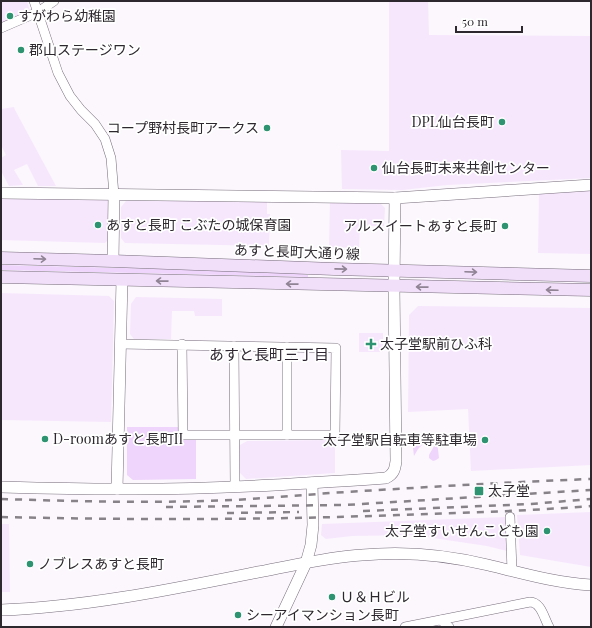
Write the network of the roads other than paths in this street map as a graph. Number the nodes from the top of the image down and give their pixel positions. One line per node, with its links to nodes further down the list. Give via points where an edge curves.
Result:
1 (34, 1): 3 (street)
2 (54, 1): 3 (street)
3 (38, 12): 4 (street); 7 (street, via 58,73 74,101 105,139 112,158)
4 (1, 28)
5 (591, 185): 8 (street)
6 (1, 193): 7 (street)
7 (114, 195): 8 (street); 10 (street)
8 (395, 198): 11 (street)
9 (1, 258): 10 (main road, あすと長町大通り線, one-way to 10)
10 (113, 260): 11 (main road, あすと長町大通り線, one-way to 11)
11 (394, 270): 12 (main road, あすと長町大通り線, one-way to 12); 15 (street)
12 (591, 276)
13 (1, 277): 14 (main road)
14 (122, 280): 15 (main road, one-way to 14); 17 (street)
15 (394, 286): 16 (main road, one-way to 15); 23 (street, via 394,473 386,478)
16 (591, 290)
17 (120, 344): 18 (street); 26 (street)
18 (182, 344): 19 (street); 21 (street, via 183,435)
19 (234, 346): 20 (street); 21 (street)
20 (287, 347): 22 (street); 22 (street, via 336,348 334,436)
21 (236, 435): 22 (street); 24 (street)
22 (288, 435)
23 (312, 483): 24 (street); 28 (street, via 313,525)
24 (235, 486): 26 (street)
25 (1, 487): 26 (street)
26 (117, 489)
27 (510, 517): 29 (street)
28 (306, 563): 29 (street, via 396,553 452,558); 31 (street, via 94,602); 33 (street)
29 (512, 571): 30 (street, via 554,581)
30 (591, 585)
31 (1, 610)
32 (441, 620): 34 (street); 35 (street); 36 (street, via 534,602 539,606)
33 (276, 627)
34 (405, 627)
35 (448, 627)
36 (549, 627)

